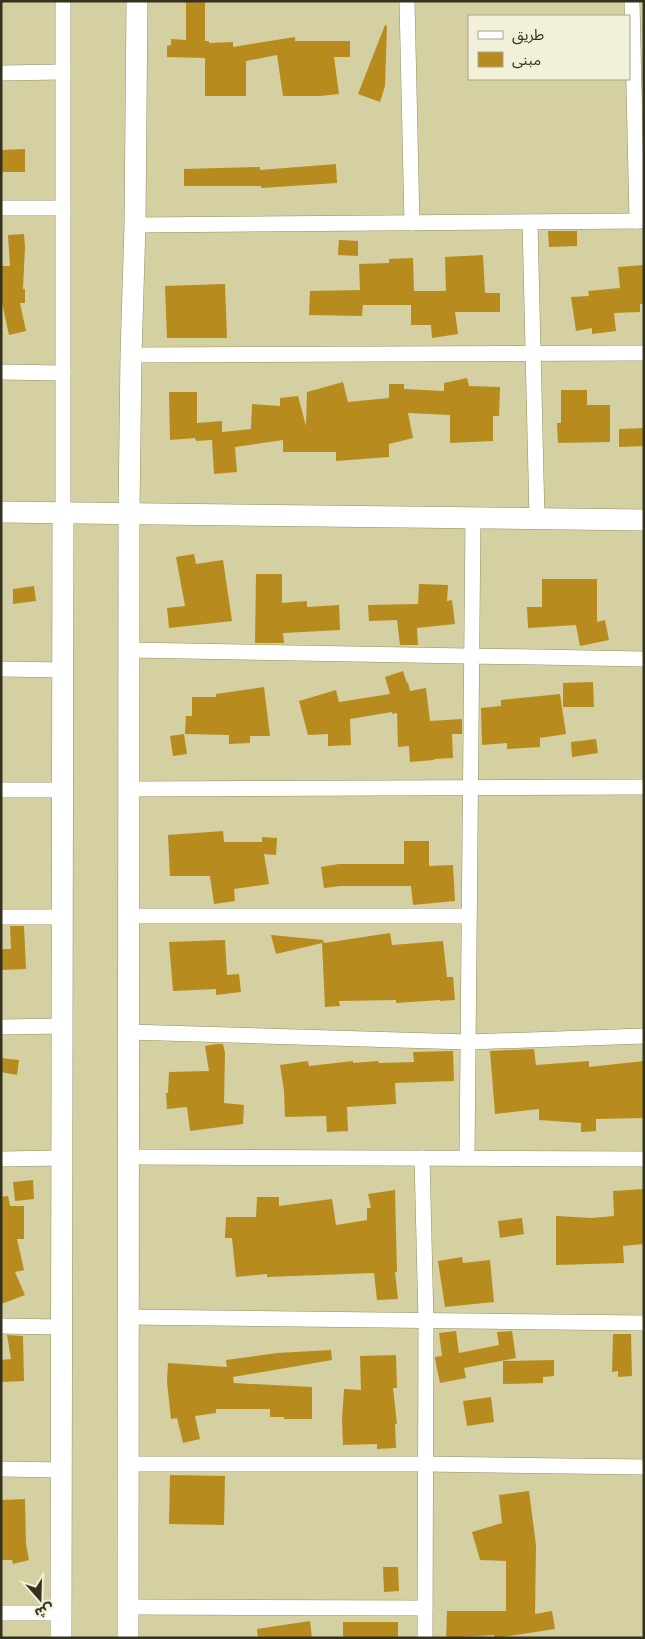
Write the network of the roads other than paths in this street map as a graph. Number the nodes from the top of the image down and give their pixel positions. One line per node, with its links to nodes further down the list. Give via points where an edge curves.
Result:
1 (63, 1): 6 (street)
2 (137, 1): 13 (street)
3 (407, 1): 12 (street)
4 (632, 1): 5 (street)
5 (638, 67): 10 (street)
6 (63, 72): 7 (street); 9 (street)
7 (1, 73)
8 (1, 208): 9 (street)
9 (63, 208): 18 (street)
10 (640, 221): 11 (street)
11 (530, 222): 12 (street); 14 (street)
12 (412, 223): 13 (street)
13 (135, 225): 16 (street)
14 (533, 353): 15 (street); 16 (street); 23 (street)
15 (644, 353)
16 (131, 355): 21 (street)
17 (1, 372): 18 (street)
18 (63, 373): 20 (street)
19 (1, 512): 20 (street)
20 (62, 512): 21 (street); 29 (street)
21 (129, 512): 22 (street); 25 (street)
22 (473, 518): 23 (street); 26 (street)
23 (537, 518): 24 (street)
24 (644, 520)
25 (129, 650): 26 (street); 32 (street)
26 (471, 656): 27 (street); 30 (street)
27 (644, 659)
28 (1, 668): 29 (street)
29 (62, 670): 34 (street)
30 (470, 787): 31 (street); 32 (street); 36 (street)
31 (644, 787)
32 (129, 789): 35 (street)
33 (1, 790): 34 (street)
34 (62, 790): 38 (street)
35 (128, 916): 36 (street); 41 (street)
36 (468, 916): 43 (street)
37 (1, 917): 38 (street)
38 (62, 917): 39 (street)
39 (62, 1026): 40 (street); 46 (street)
40 (1, 1027)
41 (128, 1032): 43 (street); 44 (street)
42 (644, 1036): 43 (street)
43 (468, 1042): 48 (street)
44 (128, 1157): 47 (street); 50 (street)
45 (1, 1158): 46 (street)
46 (61, 1158): 54 (street)
47 (422, 1158): 48 (street); 51 (street)
48 (466, 1158): 49 (street)
49 (644, 1159)
50 (128, 1318): 51 (street); 55 (street)
51 (426, 1321): 52 (street); 56 (street)
52 (644, 1323)
53 (1, 1326): 54 (street)
54 (61, 1327): 59 (street)
55 (128, 1464): 56 (street); 60 (street)
56 (425, 1464): 57 (street); 61 (street)
57 (644, 1467)
58 (1, 1469): 59 (street)
59 (61, 1470): 63 (street)
60 (128, 1607): 61 (street); 65 (street)
61 (425, 1608): 66 (street)
62 (1, 1613): 63 (street)
63 (61, 1613): 64 (street)
64 (61, 1638)
65 (128, 1638)
66 (425, 1638)

